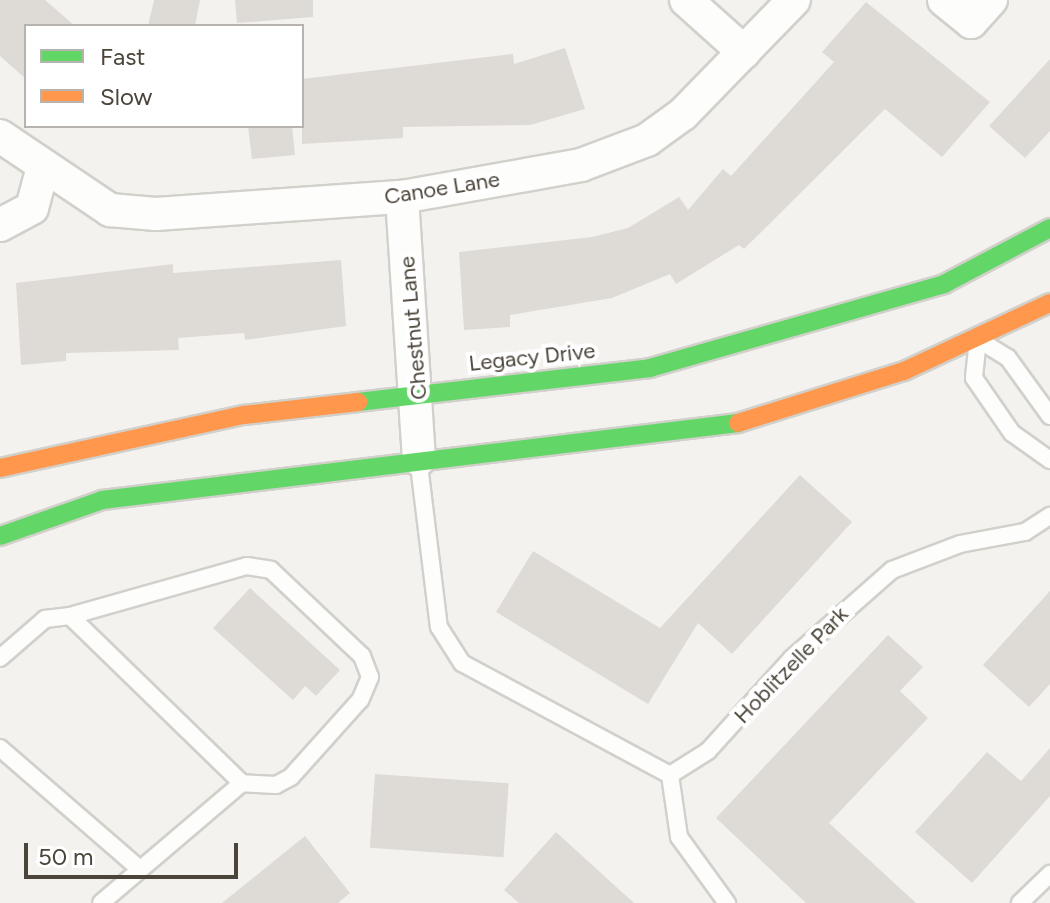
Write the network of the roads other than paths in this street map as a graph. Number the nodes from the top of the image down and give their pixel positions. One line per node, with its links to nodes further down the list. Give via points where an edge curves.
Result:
1 (686, 0): 5 (street)
2 (794, 0): 5 (street, Canoe Lane)
3 (944, 0): 4 (street, via 971,22)
4 (991, 0)
5 (744, 52): 8 (street, Canoe Lane, via 683,114 618,153)
6 (0, 136): 7 (street, Canoe Lane)
7 (43, 167): 8 (street, Canoe Lane, via 93,204 141,212); 9 (street, via 32,208)
8 (402, 197): 14 (street, Chestnut Lane)
9 (0, 225)
10 (1050, 228): 11 (main road, Legacy Drive)
11 (944, 284): 13 (main road); 14 (main road, Legacy Drive, via 650,368)
12 (1050, 303): 13 (main road)
13 (978, 339): 15 (lane, via 1008,358); 16 (main road, via 904,371 731,425 600,445); 17 (lane, via 974,378 1012,433)
14 (420, 392): 16 (street, Chestnut Lane); 18 (main road, Legacy Drive, via 244,415)
15 (1050, 416)
16 (419, 459): 20 (main road, via 102,500); 24 (lane, via 439,627 462,663)
17 (1050, 460)
18 (0, 468)
19 (1050, 516): 24 (lane, Hoblitzelle Park, via 1025,532 960,544 892,570 791,659 708,751)
20 (0, 536)
21 (70, 616): 22 (lane, via 45,619); 25 (lane); 25 (lane, via 247,566 271,570 362,656 370,677 360,700 291,777 276,785)
22 (0, 658)
23 (0, 748): 26 (lane)
24 (670, 775): 29 (lane, via 679,837)
25 (242, 783): 26 (lane)
26 (136, 866): 28 (lane)
27 (1050, 874): 30 (lane)
28 (101, 903)
29 (727, 903)
30 (1020, 903)

